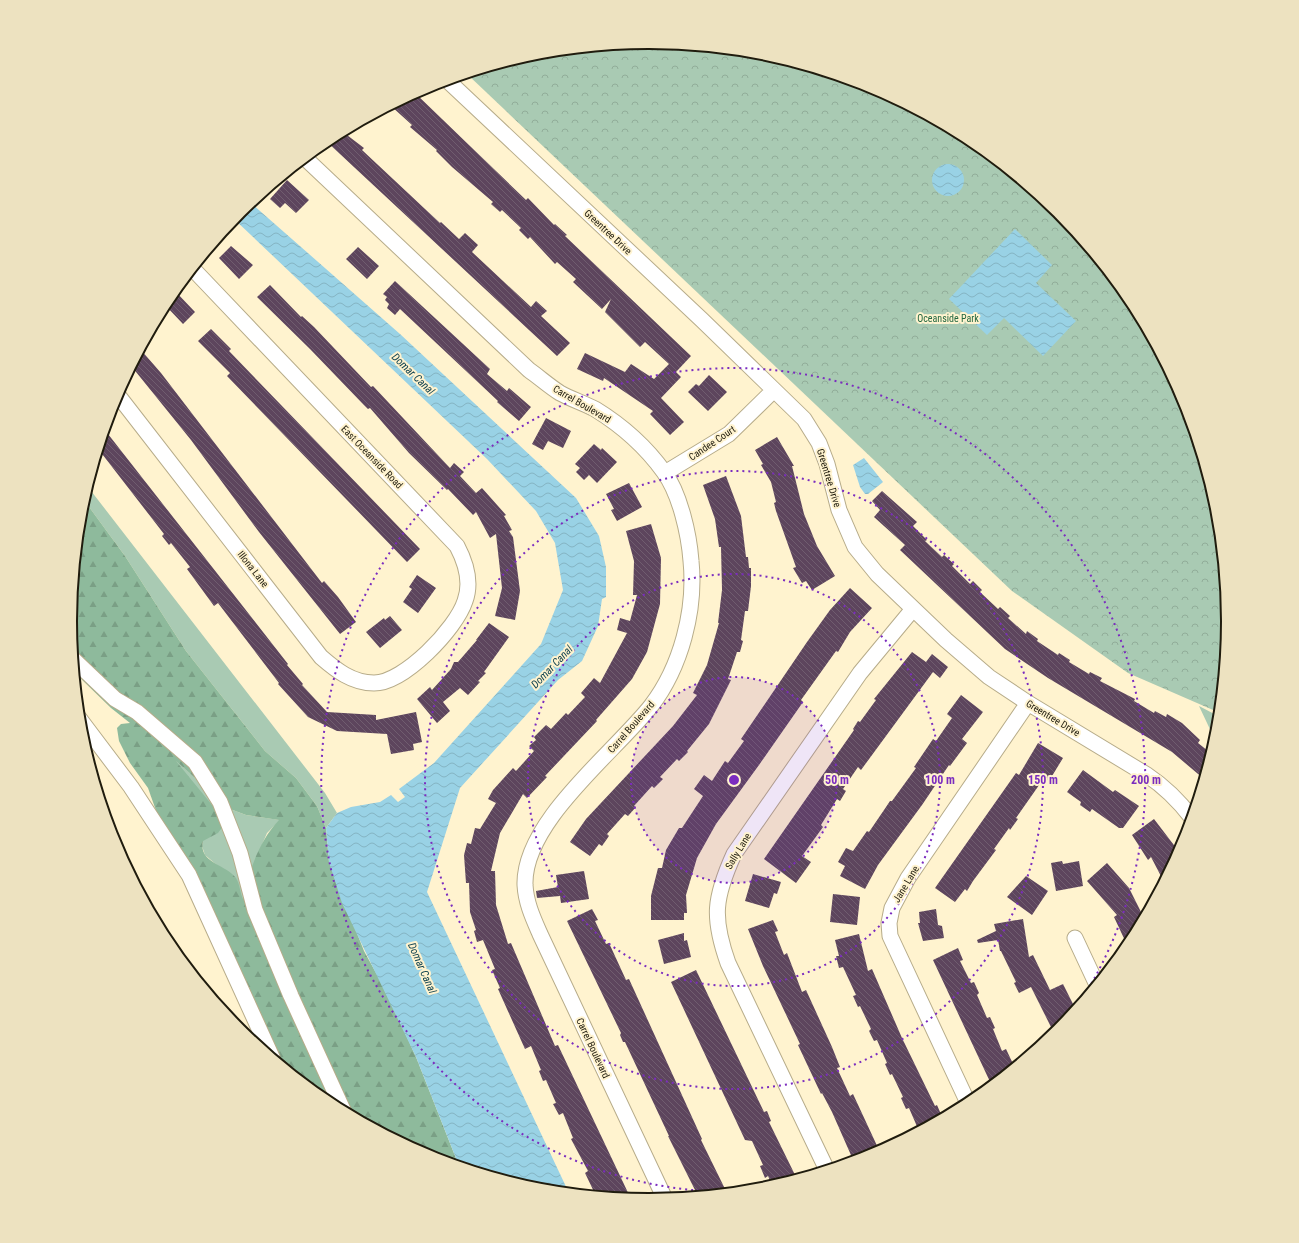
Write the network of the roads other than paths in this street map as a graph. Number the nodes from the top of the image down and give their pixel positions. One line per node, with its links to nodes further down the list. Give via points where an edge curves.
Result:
1 (452, 84): 4 (street, Greentree Drive)
2 (309, 161): 6 (street, Carrel Boulevard, via 529,370 560,392 615,422)
3 (196, 272): 8 (street, East Oceanside Road, via 457,546 465,562 468,576 466,600 458,617)
4 (773, 391): 6 (street, Candee Court, via 729,434); 7 (street, Greentree Drive, via 804,419 819,443 839,510 856,547 877,574)
5 (122, 400): 8 (street, Illona Lane, via 321,657 340,673 354,680 375,683 404,673)
6 (665, 473): 19 (street, Carrel Boulevard, via 690,547 692,598 682,646 667,682 651,706 568,797 537,838 530,854 525,883 529,909 540,934)
7 (913, 609): 10 (street, Greentree Drive, via 989,677); 18 (street, Sally Lane, via 860,673 734,854 718,896 716,914 728,963)
8 (417, 662)
9 (79, 664): 17 (street, via 115,699 137,712 195,762 220,802 240,853 255,910)
10 (1028, 703): 12 (street, Greentree Drive, via 1162,785); 16 (street, Jane Lane, via 908,878 892,908 889,923 890,936 904,968)
11 (87, 728): 15 (street, via 131,787 189,875)
12 (1189, 814)
13 (1075, 938): 14 (street)
14 (1095, 981)
15 (267, 1047)
16 (966, 1099)
17 (340, 1103)
18 (824, 1167)
19 (662, 1194)

